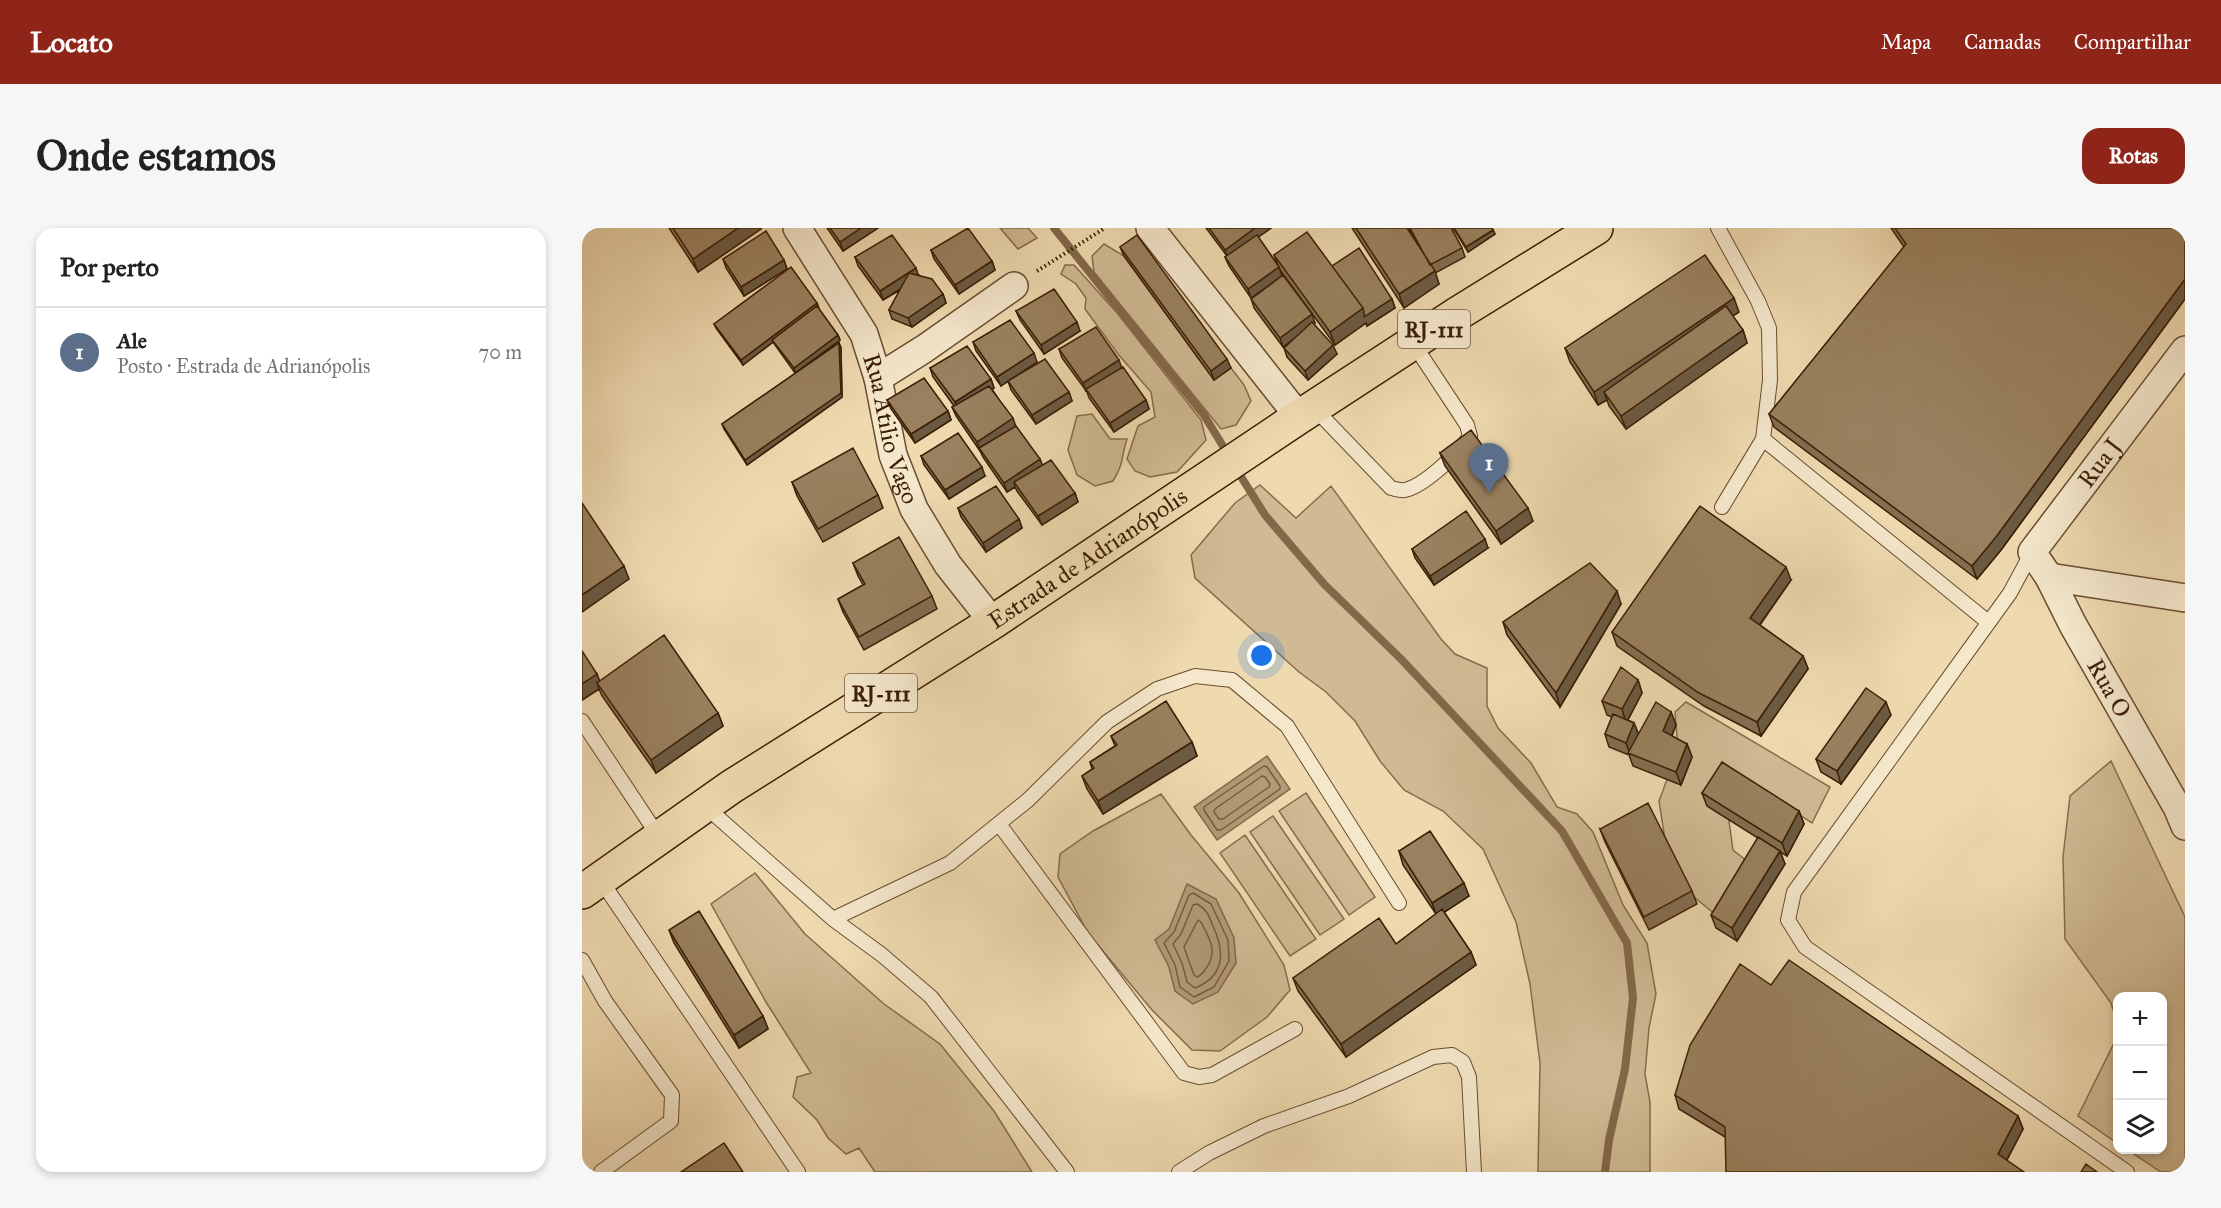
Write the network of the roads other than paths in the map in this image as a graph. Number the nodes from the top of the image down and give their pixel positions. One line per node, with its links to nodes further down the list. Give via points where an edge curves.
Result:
1 (797, 228): 8 (street, Rua Atilio Vago, via 864,334)
2 (1150, 228): 9 (street)
3 (1596, 228): 6 (main road, Estrada de Adrianópolis / RJ-111)
4 (1718, 228): 10 (lane, via 1769,328 1770,380)
5 (1014, 286): 8 (street)
6 (1413, 343): 9 (main road, Estrada de Adrianópolis / RJ-111); 9 (lane, via 1467,425 1470,436 1463,447 1419,484 1403,491 1391,488)
7 (2185, 350): 12 (street, Rua J)
8 (878, 378): 15 (street, Rua Atilio Vago, via 893,455 914,509 948,565)
9 (1296, 419): 15 (main road, Estrada de Adrianópolis / RJ-111)
10 (1763, 439): 11 (lane); 16 (lane)
11 (1722, 507)
12 (2032, 552): 13 (street); 16 (lane, via 2010,593)
13 (2049, 577): 14 (street); 20 (street, Rua O)
14 (2185, 598)
15 (993, 622): 18 (main road, Estrada de Adrianópolis / RJ-111)
16 (1988, 622): 32 (lane, via 1794,891 1788,920 1805,947)
17 (584, 728): 21 (lane)
18 (705, 806): 21 (main road, Estrada de Adrianópolis / RJ-111); 24 (lane)
19 (999, 824): 23 (lane, via 1107,722 1157,689 1195,676 1232,680 1287,726); 24 (lane, via 950,863); 26 (lane, via 1184,1073 1212,1075)
20 (2185, 826)
21 (659, 837): 22 (main road, Estrada de Adrianópolis / RJ-111)
22 (591, 885): 28 (lane)
23 (1399, 903)
24 (833, 919): 29 (lane, via 931,997)
25 (582, 960): 27 (lane, via 605,1001 672,1095 671,1121)
26 (1295, 1029)
27 (601, 1172)
28 (798, 1172)
29 (1067, 1172)
30 (1179, 1172): 31 (lane, via 1263,1126 1348,1096 1433,1057 1452,1055 1462,1062 1469,1077)
31 (1474, 1172)
32 (2127, 1172)

